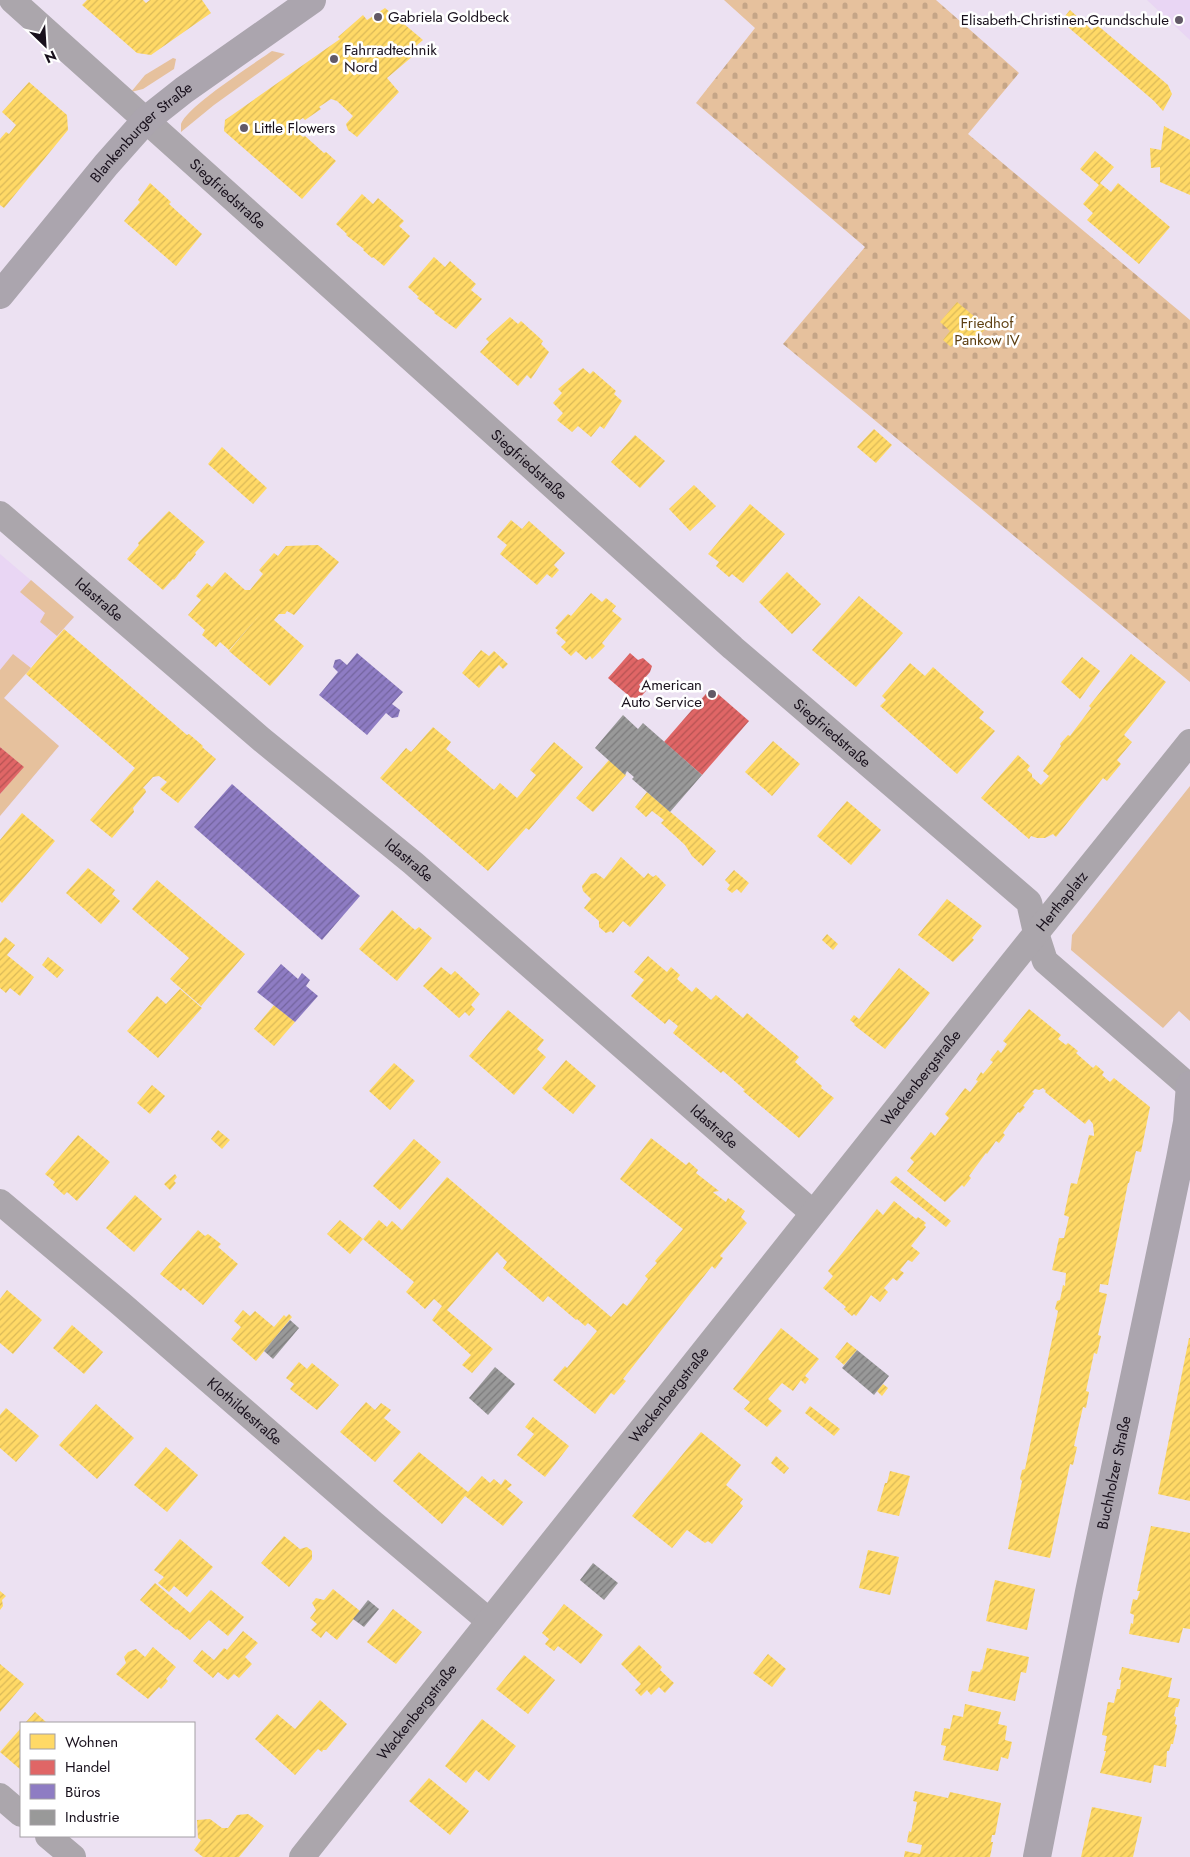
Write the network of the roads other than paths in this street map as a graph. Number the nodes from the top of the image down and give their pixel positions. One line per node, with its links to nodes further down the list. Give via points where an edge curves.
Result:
1 (12, 0): 3 (street, Siegfriedstraße)
2 (312, 0): 3 (street, Blankenburger Straße)
3 (146, 120): 4 (street, Blankenburger Straße); 7 (street, Siegfriedstraße, via 733,648 1029,902)
4 (0, 295)
5 (0, 514): 11 (street, Idastraße, via 262,739 413,863)
6 (1190, 742): 7 (street, Herthaplatz)
7 (1036, 933): 8 (street, Herthaplatz, via 1044,961); 11 (street, Wackenbergstraße)
8 (1190, 1085): 9 (street, Buchholzer Straße)
9 (1185, 1160): 18 (street, Buchholzer Straße, via 1089,1592)
10 (0, 1202): 12 (street, Klothildestraße)
11 (813, 1213): 12 (street, Wackenbergstraße)
12 (489, 1620): 17 (street, Wackenbergstraße)
13 (0, 1796): 14 (street)
14 (20, 1813)
15 (49, 1837): 16 (street)
16 (73, 1857)
17 (302, 1857)
18 (1037, 1857)

